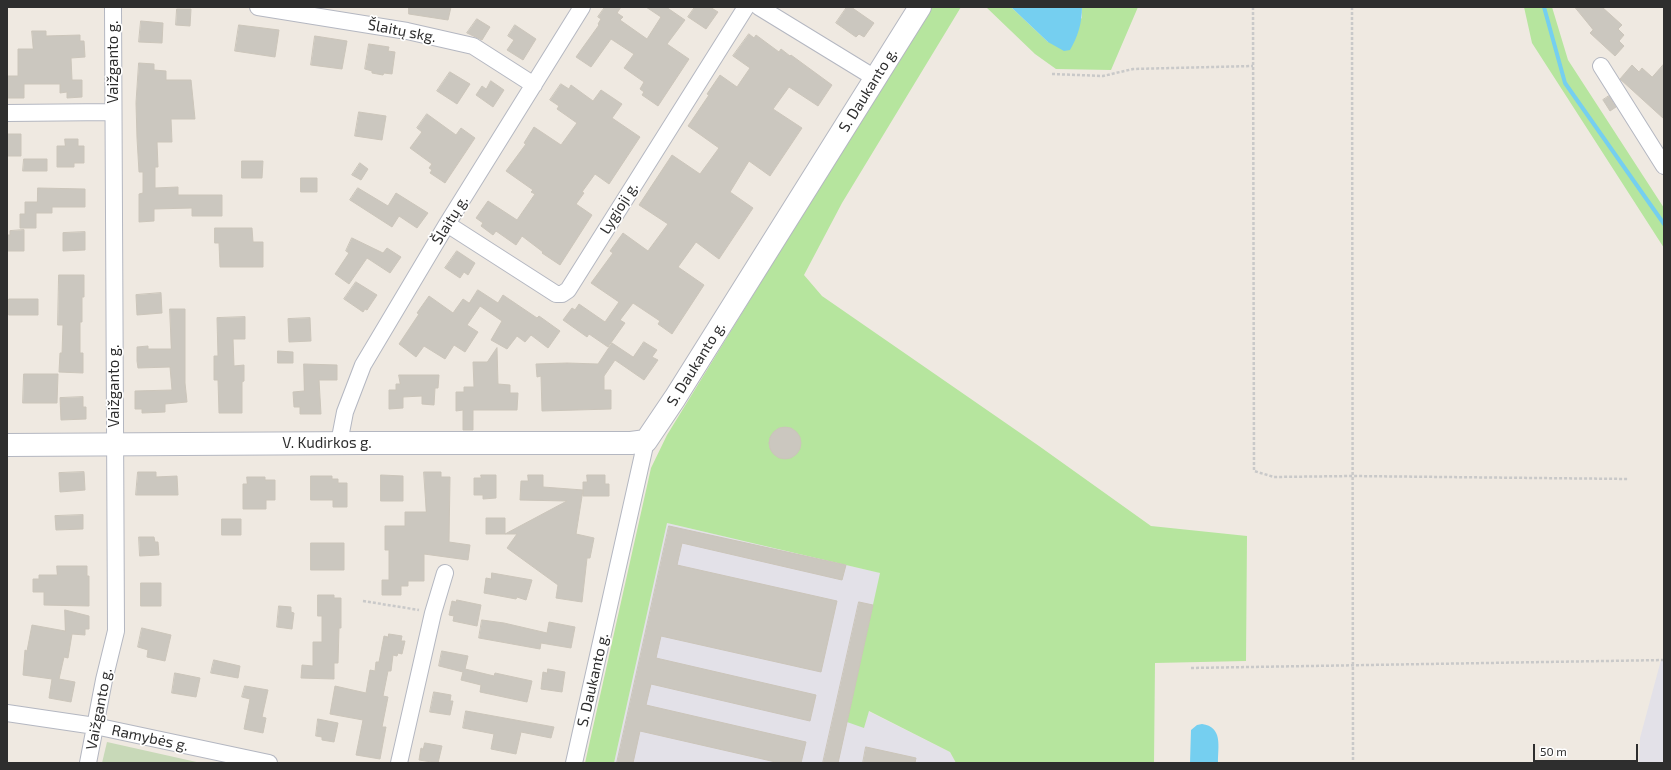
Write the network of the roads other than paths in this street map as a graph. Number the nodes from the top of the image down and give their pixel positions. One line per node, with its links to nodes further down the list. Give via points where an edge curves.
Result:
1 (113, 7): 10 (street, Vaižganto g.)
2 (258, 7): 9 (street, Šlaitų skg., via 407,31 473,46)
3 (582, 7): 9 (street, Šlaitų g.)
4 (746, 7): 13 (street, Lygioji g., via 568,290 556,294)
5 (759, 7): 8 (street)
6 (920, 7): 8 (street, S. Daukanto g.)
7 (1601, 66): 12 (street)
8 (875, 78): 14 (street, S. Daukanto g., via 672,403)
9 (534, 85): 13 (street, Šlaitų g.)
10 (113, 112): 11 (street); 16 (street, Vaižganto g.)
11 (7, 113)
12 (1664, 166)
13 (447, 224): 15 (street, Šlaitų g., via 363,365 346,412)
14 (646, 440): 15 (street, V. Kudirkos g., via 630,443); 24 (street, S. Daukanto g.)
15 (339, 443): 16 (street, V. Kudirkos g.)
16 (114, 444): 17 (street, V. Kudirkos g.); 20 (street, Vaižganto g., via 116,631)
17 (7, 445)
18 (445, 573): 23 (street, via 432,613)
19 (7, 713): 20 (street, Ramybės g.)
20 (95, 726): 21 (street, Vaižganto g.); 22 (street, Ramybės g.)
21 (88, 763)
22 (269, 763)
23 (399, 763)
24 (574, 763)

